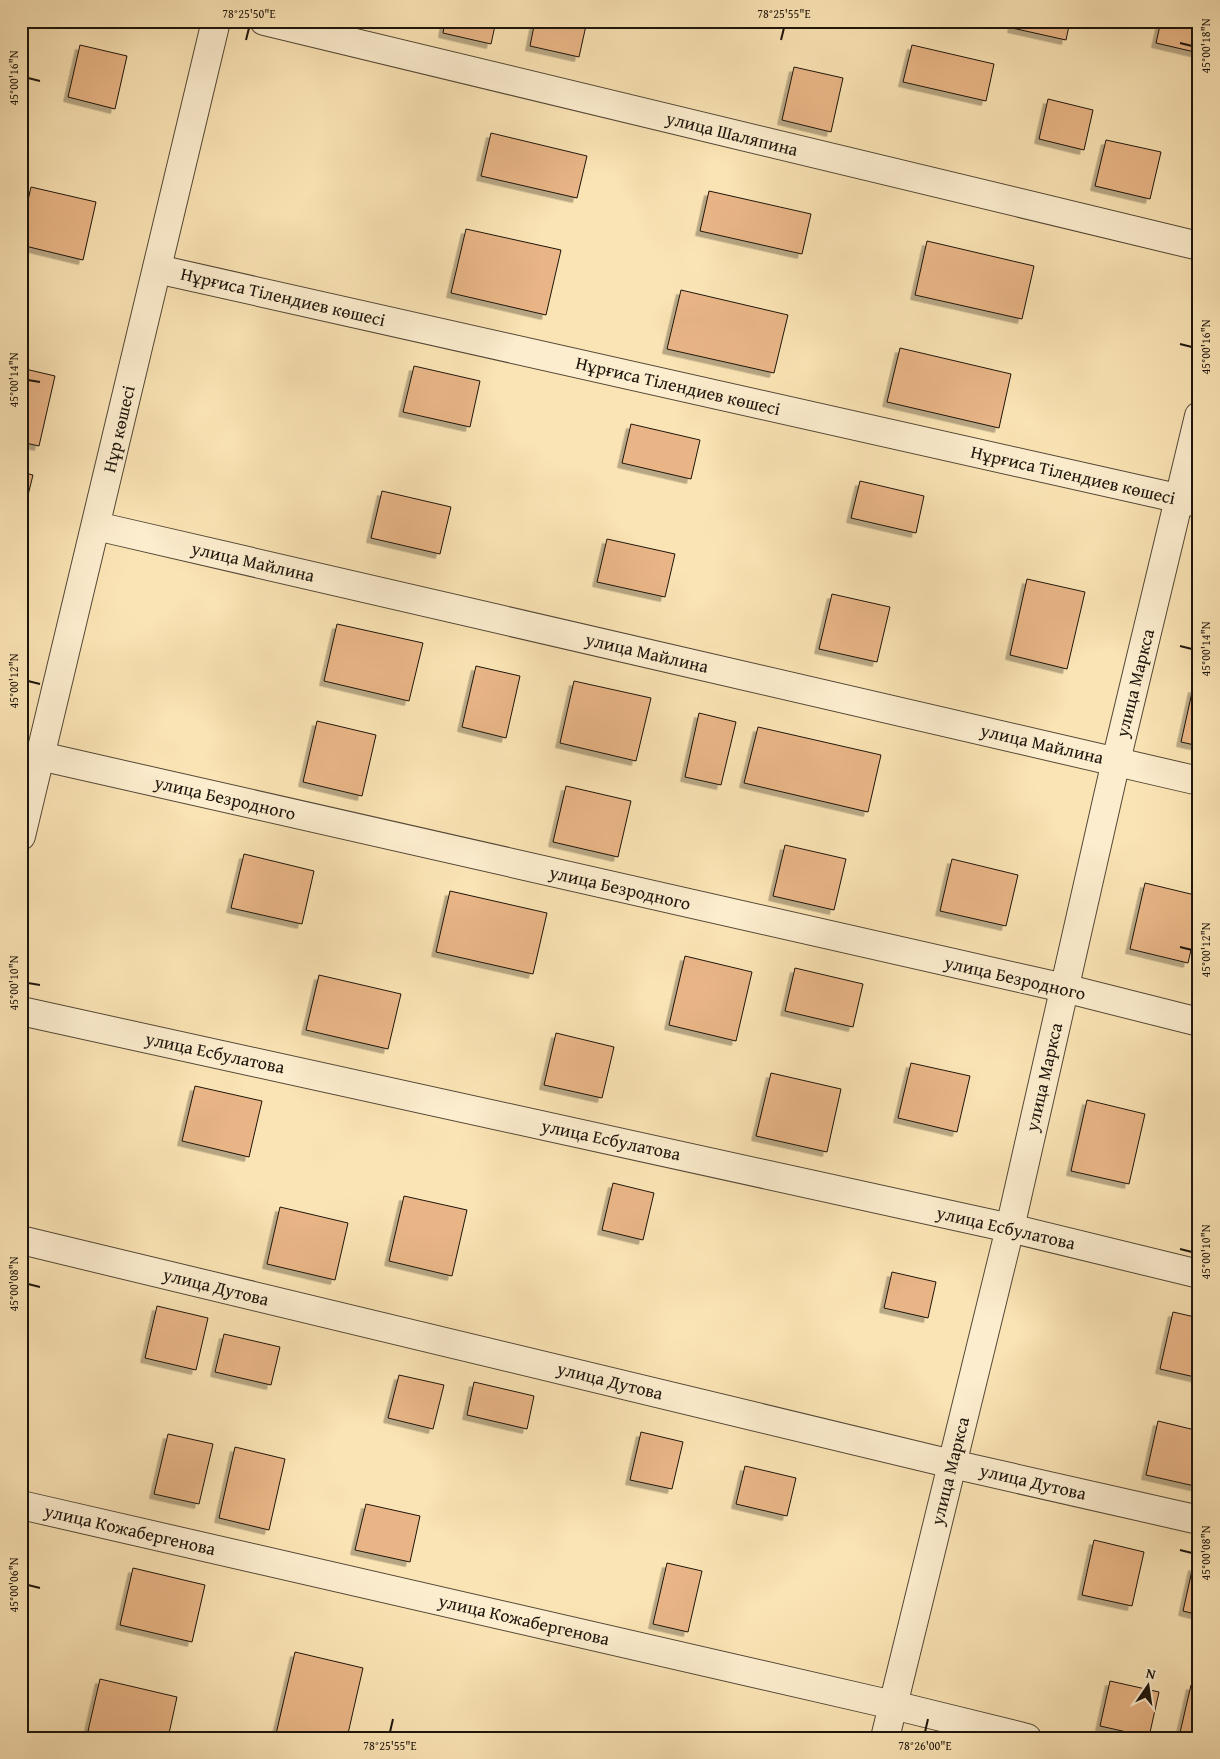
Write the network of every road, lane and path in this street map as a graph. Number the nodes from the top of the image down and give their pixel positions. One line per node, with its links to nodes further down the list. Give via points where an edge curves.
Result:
1 (216, 21): 4 (street, Нұр көшесі)
2 (264, 21): 3 (street, улица Шаляпина)
3 (1199, 246)
4 (157, 269): 6 (street, Нұрғиса Тілендиев көшесі); 7 (street, Нұр көшесі)
5 (1199, 416): 6 (street, улица Маркса)
6 (1189, 501): 9 (street, улица Маркса)
7 (96, 526): 8 (street, Нұр көшесі); 9 (street, улица Майлина)
8 (40, 756): 11 (street, Нұр көшесі); 12 (street, улица Безродного)
9 (1116, 761): 10 (street, улица Майлина); 12 (street, улица Маркса)
10 (1199, 781)
11 (21, 836)
12 (1064, 988): 14 (street, улица Безродного); 15 (street, улица Маркса)
13 (21, 1011): 15 (street, улица Есбулатова)
14 (1199, 1022)
15 (1010, 1228): 17 (street, улица Есбулатова); 18 (street, улица Маркса)
16 (21, 1240): 18 (street, улица Дутова)
17 (1199, 1274)
18 (952, 1464): 20 (street, улица Дутова); 21 (street, улица Маркса)
19 (21, 1505): 21 (street, улица Кожабергенова)
20 (1199, 1520)
21 (893, 1705): 22 (street, улица Маркса); 23 (street, улица Кожабергенова)
22 (885, 1738)
23 (1027, 1738)

